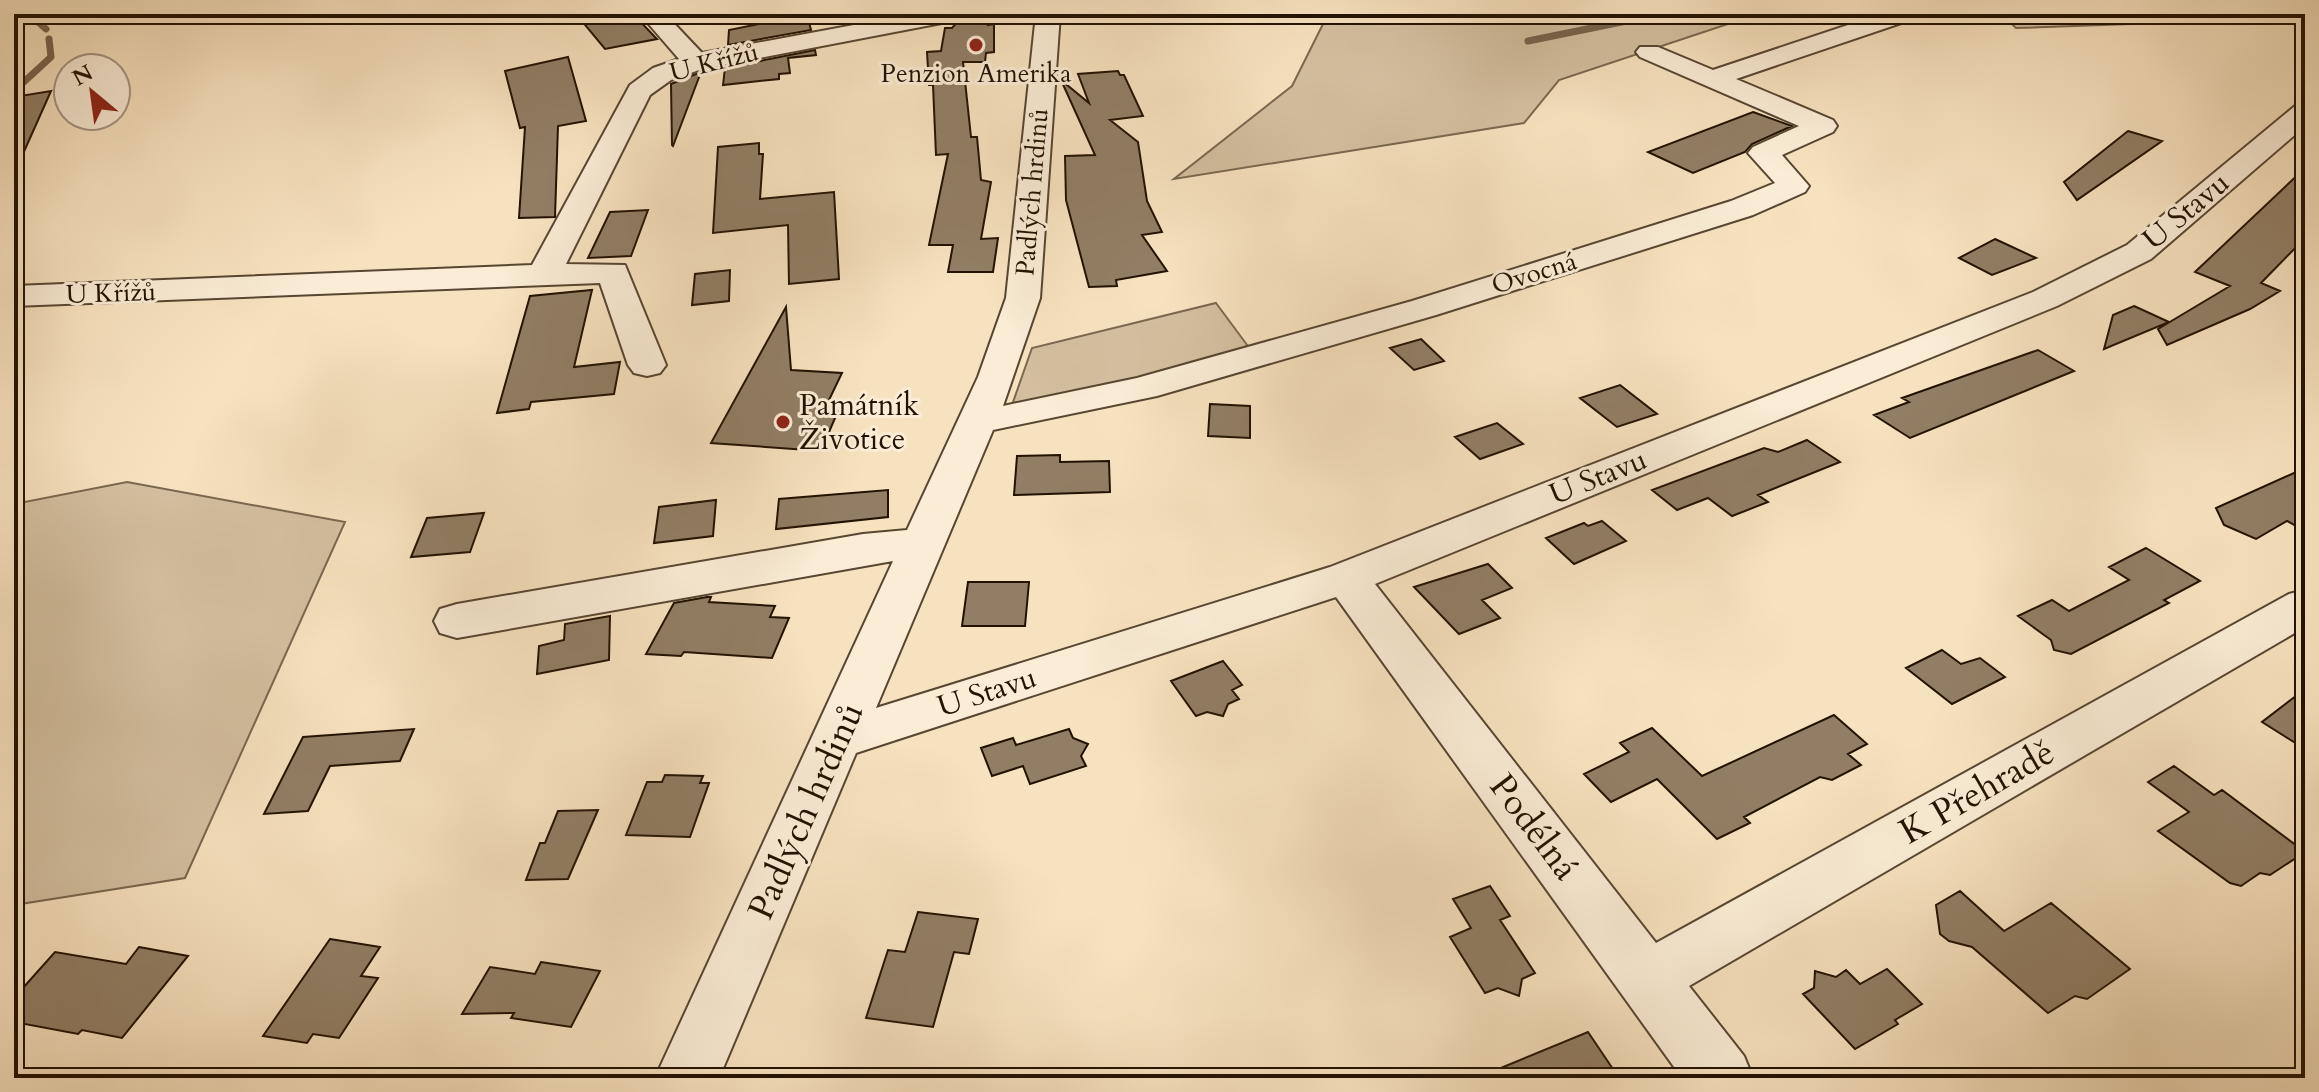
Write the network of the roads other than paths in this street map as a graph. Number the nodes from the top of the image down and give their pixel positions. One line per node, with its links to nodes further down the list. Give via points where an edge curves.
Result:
1 (652, 14): 6 (street)
2 (952, 14): 6 (street, U Křížů)
3 (1048, 14): 12 (street, Padlých hrdinů, via 1023,298)
4 (1905, 14): 7 (street)
5 (1649, 52): 7 (street, Ovocná)
6 (696, 62): 9 (street, U Křížů, via 662,74 639,91)
7 (1712, 79): 12 (street, Ovocná, via 1823,126 1763,153 1794,186 1742,208 1424,308 1158,384)
8 (2305, 112): 14 (street, U Stavu, via 2139,252 2045,299)
9 (543, 276): 10 (street, U Křížů); 11 (street, U Křížů, via 613,272)
10 (14, 296)
11 (647, 365)
12 (980, 419): 13 (street, Padlých hrdinů)
13 (924, 543): 16 (street, via 863,549); 17 (street, Padlých hrdinů)
14 (1346, 578): 17 (street, U Stavu); 18 (street, Podélná)
15 (2305, 606): 18 (street, K Přehradě)
16 (457, 621)
17 (839, 739): 19 (street, Padlých hrdinů)
18 (1649, 978): 20 (street, Podélná)
19 (687, 1078)
20 (1721, 1078)

